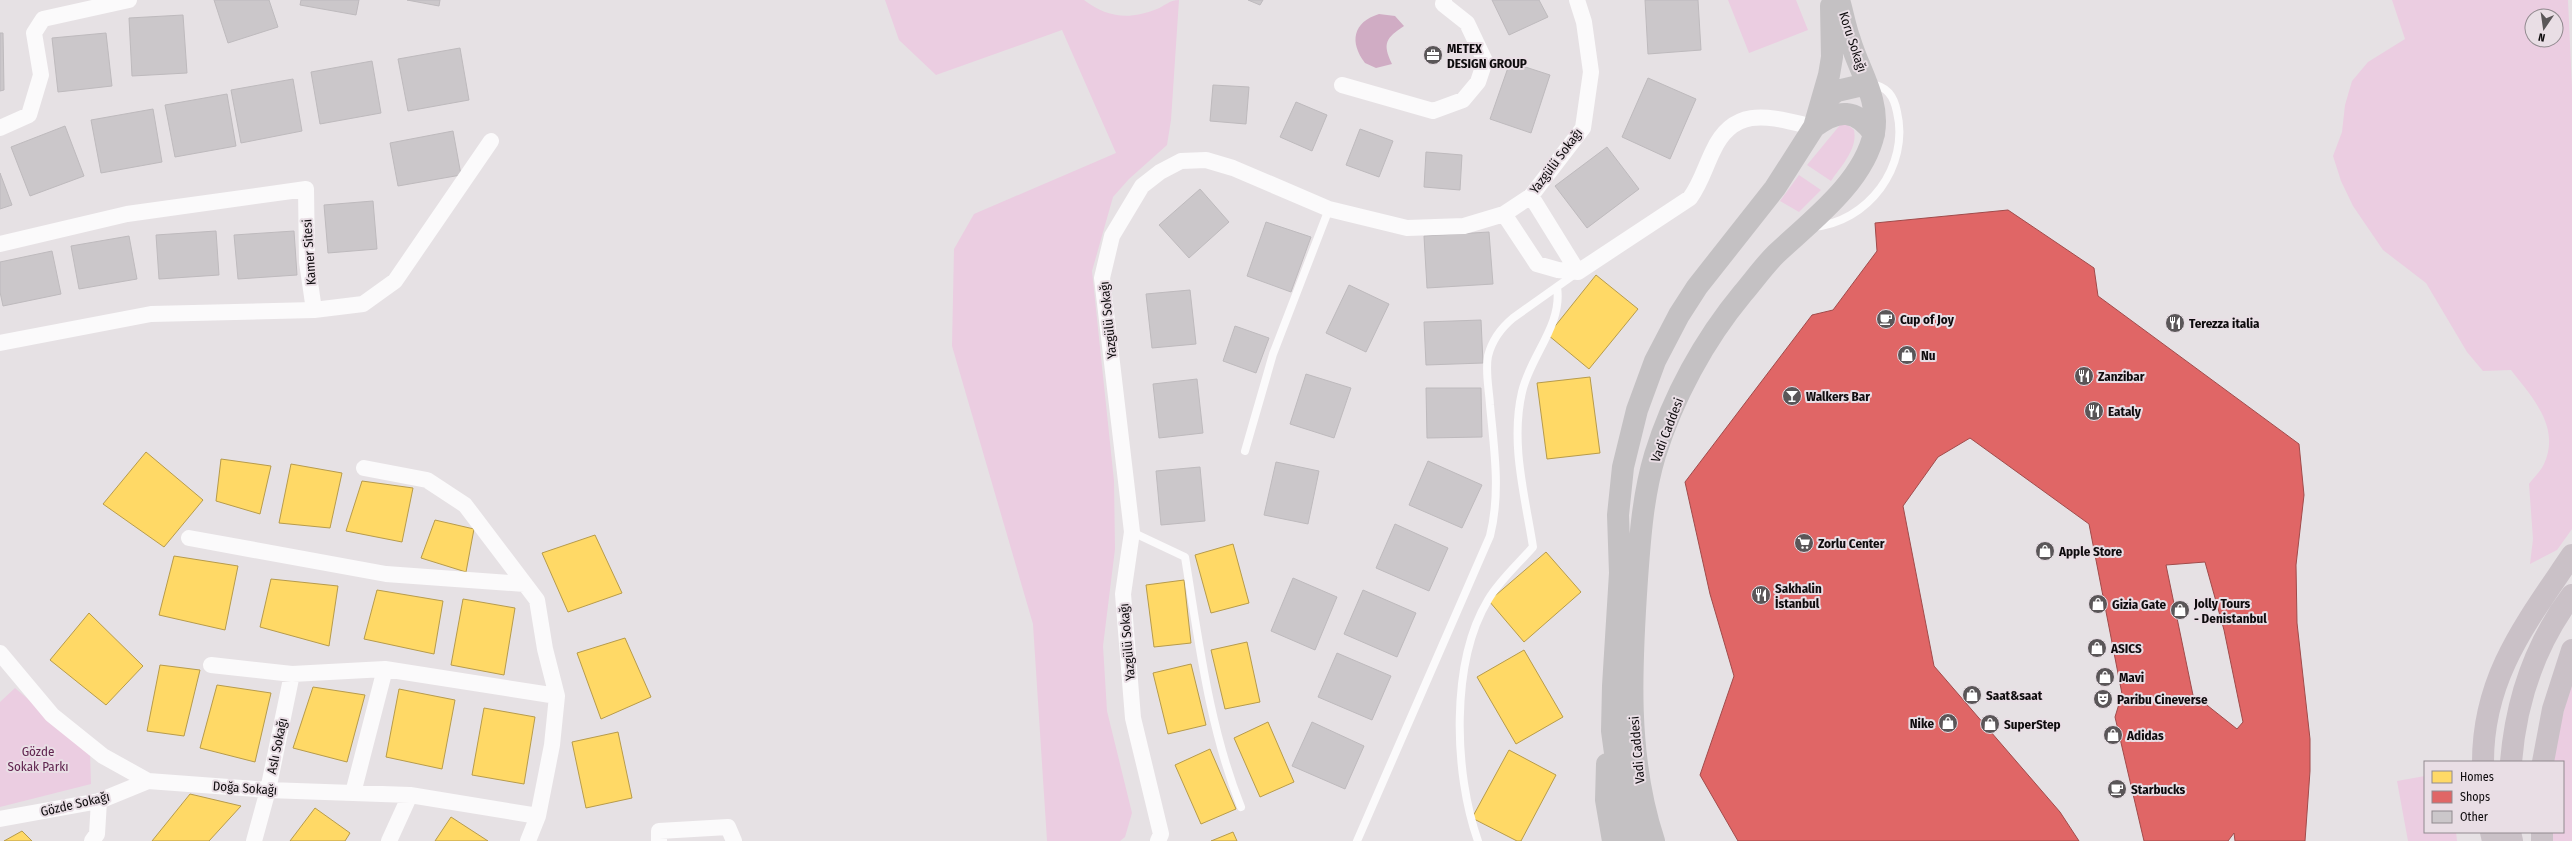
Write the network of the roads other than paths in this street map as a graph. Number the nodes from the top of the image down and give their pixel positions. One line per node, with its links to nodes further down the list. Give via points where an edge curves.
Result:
1 (129, 0): 9 (street, via 43,19 34,34 40,75 29,115)
2 (1444, 0): 7 (street, via 1442,4 1467,23 1485,61 1478,82 1463,100 1433,111)
3 (1577, 0): 13 (street, Yazgülü Sokağı, via 1584,22 1591,72 1583,128)
4 (1831, 0): 8 (main road, Koru Sokağı, via 1832,58)
5 (1839, 0): 6 (main road, Koru Sokağı, via 1849,39)
6 (1867, 84): 8 (main road, via 1837,91); 11 (main road, Vadi Caddesi, via 1875,117); 16 (lane, via 1887,90 1895,100 1900,121 1900,140 1891,172 1878,192 1860,209 1825,226)
7 (1342, 85)
8 (1822, 102): 10 (main road, Vadi Caddesi)
9 (0, 128)
10 (1814, 128): 11 (main road, via 1829,118 1851,114 1864,120); 18 (street, via 1760,116 1741,120 1726,130 1713,150 1700,186 1690,198); 35 (main road, Vadi Caddesi, via 1775,188 1697,287 1679,315 1655,361 1637,410 1623,467 1618,514 1620,573)
11 (1874, 134): 16 (main road, Vadi Caddesi, via 1858,168)
12 (491, 141): 20 (street, via 395,281 363,304)
13 (1531, 196): 15 (street, Yazgülü Sokağı); 18 (street)
14 (1329, 209): 15 (street, Yazgülü Sokağı, via 1407,228 1464,226); 22 (lane, via 1273,354); 24 (street, Yazgülü Sokağı, via 1233,168 1206,160 1181,161 1160,172 1142,186 1112,236 1102,278)
15 (1504, 214): 18 (street, via 1537,264)
16 (1807, 228): 58 (main road, Vadi Caddesi, via 1776,255 1716,329 1695,363 1655,455 1645,496 1641,534 1633,702 1638,774 1643,806)
17 (0, 244): 20 (street, Kamer Sitesi, via 127,214 306,188 307,262)
18 (1578, 272): 19 (lane)
19 (1557, 287): 54 (lane, via 1503,326 1491,346 1487,367 1497,487 1495,518 1490,536); 55 (lane, via 1556,314 1528,372 1518,411 1518,451 1533,547 1487,601 1468,647 1463,667 1461,771 1470,818)
20 (314, 310): 21 (street, via 152,314)
21 (0, 343)
22 (1245, 451)
23 (364, 468): 27 (street, via 427,480 465,505)
24 (1132, 532): 44 (lane, via 1186,558 1210,708 1225,766); 53 (street, Yazgülü Sokağı, via 1123,594 1133,718 1161,834)
25 (189, 538): 27 (street, via 386,574)
26 (2572, 555): 36 (highway, via 2541,597 2505,659 2497,678 2485,728)
27 (524, 584): 34 (street, via 537,600 545,649)
28 (2572, 595): 37 (highway, via 2548,631 2530,670 2520,706)
29 (2572, 650): 38 (highway, via 2553,709)
30 (0, 653): 39 (street, Doğa Sokağı, via 52,715 103,756)
31 (211, 665): 33 (street)
32 (385, 669): 33 (street); 34 (street); 41 (street)
33 (292, 674): 40 (street, Aslı Sokağı)
34 (557, 696): 45 (street, via 552,745)
35 (1612, 731): 56 (main road, via 1605,779); 57 (main road, via 1619,782)
36 (2483, 761)
37 (2511, 761)
38 (2543, 761)
39 (148, 781): 40 (street, Doğa Sokağı); 43 (street, Gözde Sokağı)
40 (268, 790): 41 (street, Doğa Sokağı); 48 (street, Aslı Sokağı)
41 (353, 793): 42 (street, Doğa Sokağı)
42 (410, 795): 45 (street, Doğa Sokağı); 49 (street)
43 (100, 801): 46 (street, Gözde Sokağı); 47 (street, via 97,834)
44 (1241, 807)
45 (538, 816): 50 (street)
46 (0, 819)
47 (92, 841)
48 (254, 841)
49 (389, 841)
50 (528, 841)
51 (659, 841): 52 (street, via 659,831 728,827)
52 (734, 841)
53 (1158, 841)
54 (1357, 841)
55 (1478, 841)
56 (1613, 841)
57 (1635, 841)
58 (1654, 841)

